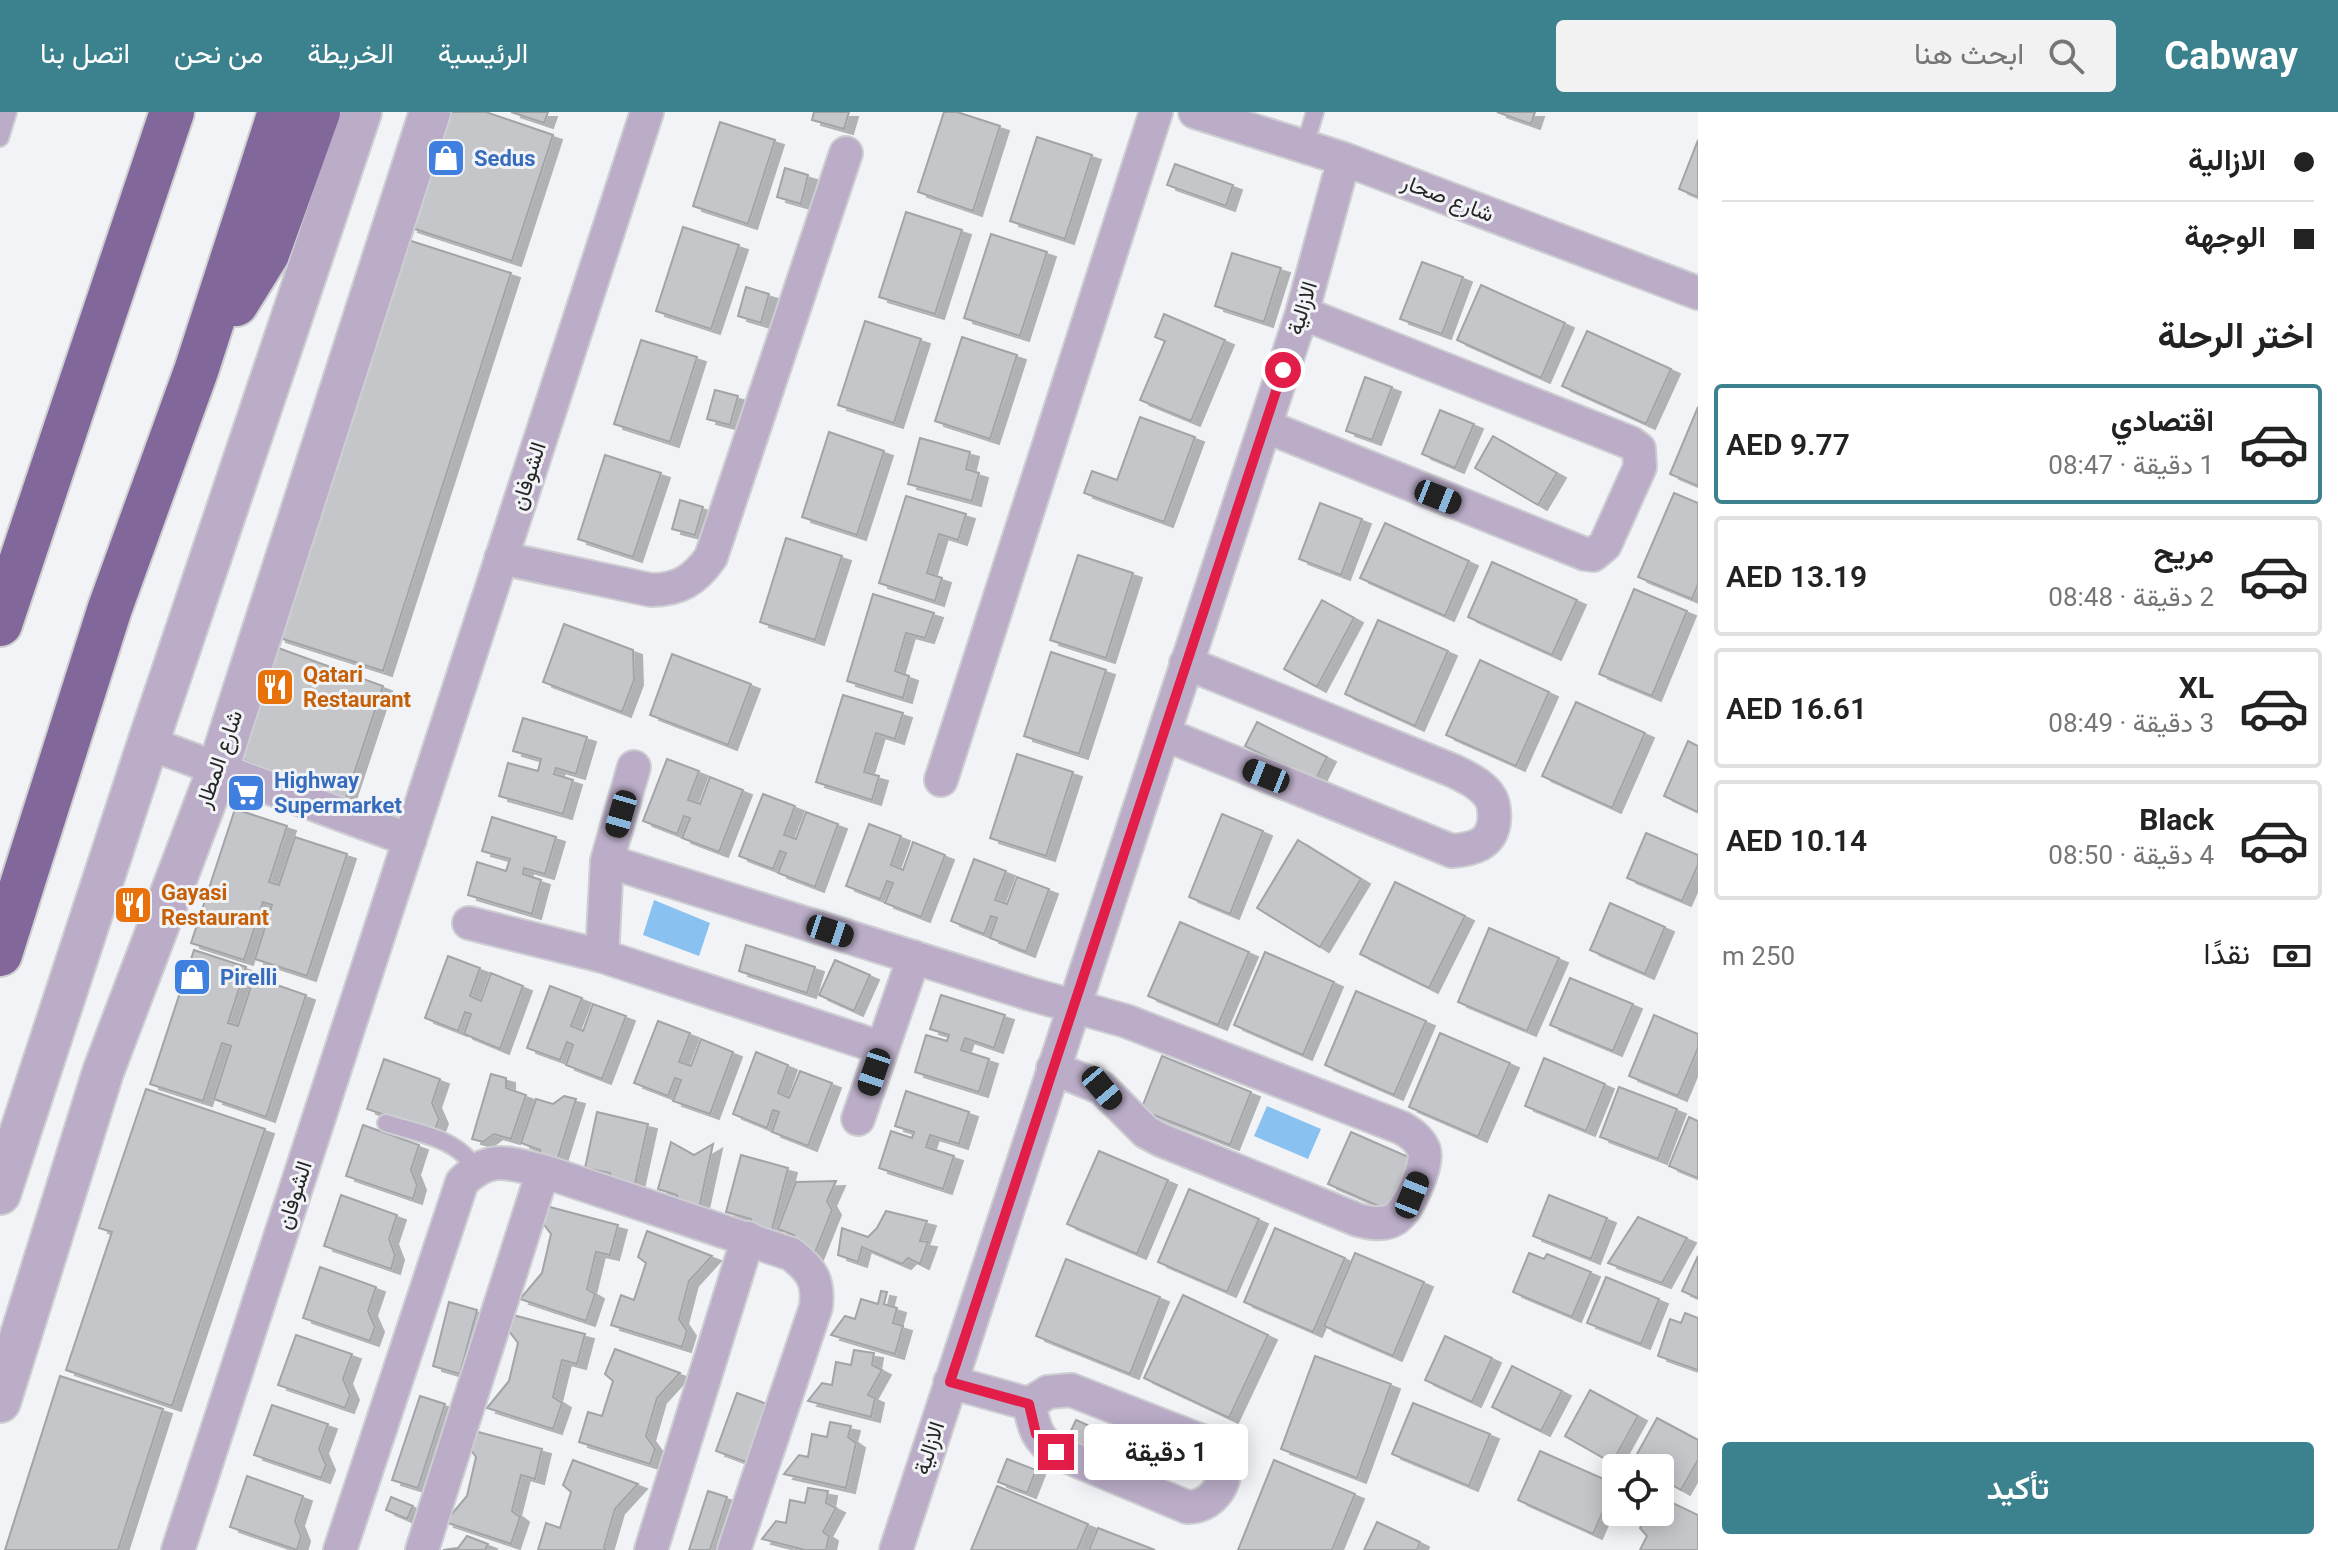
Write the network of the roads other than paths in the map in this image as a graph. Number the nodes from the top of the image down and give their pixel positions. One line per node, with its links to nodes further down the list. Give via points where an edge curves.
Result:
1 (8, 112): 11 (lane)
2 (172, 112): 20 (highway)
3 (280, 112): 17 (highway)
4 (318, 112): 17 (highway, via 267,254)
5 (361, 112): 23 (street)
6 (430, 112): 25 (street, شارع المطار)
7 (647, 112): 19 (street, الشوفان)
8 (1156, 112): 26 (street)
9 (1195, 112): 12 (street, شارع صحار)
10 (1315, 112): 12 (lane)
11 (0, 138)
12 (1305, 145): 14 (street, شارع صحار)
13 (846, 153): 19 (street, via 711,557 700,573 684,585 651,590)
14 (1344, 159): 15 (street, شارع صحار); 16 (street, الازالية)
15 (1698, 293)
16 (1302, 313): 18 (street, الازالية); 18 (street, via 1631,443 1639,449 1640,467 1605,545 1593,555)
17 (196, 371): 30 (highway, via 110,608)
18 (1265, 426): 21 (street, الازالية)
19 (501, 558): 27 (street, الشوفان)
20 (0, 624)
21 (1186, 663): 22 (street, الازالية); 22 (street, via 1476,782 1491,798 1493,834 1483,844 1452,851)
22 (1164, 734): 33 (street, الازالية)
23 (148, 743): 25 (street); 40 (street)
24 (634, 767): 28 (street)
25 (218, 769): 27 (street); 43 (street, شارع المطار, via 103,1072)
26 (941, 780)
27 (410, 840): 45 (street, الشوفان)
28 (607, 861): 31 (street); 32 (street)
29 (469, 923): 31 (street)
30 (0, 954)
31 (602, 956): 34 (street)
32 (914, 957): 33 (street); 34 (street)
33 (1074, 1007): 35 (street, الازالية); 35 (street, via 1126,1021 1402,1128 1420,1143 1425,1162 1395,1219 1376,1224 1358,1220 1161,1140 1102,1088)
34 (882, 1048): 36 (street)
35 (1053, 1068): 42 (street, الازالية)
36 (858, 1119)
37 (386, 1123): 38 (lane, via 458,1148)
38 (475, 1169): 39 (street, via 504,1162); 46 (street, via 462,1182)
39 (543, 1171): 41 (street); 47 (street)
40 (0, 1194)
41 (748, 1238): 48 (street); 49 (street, via 791,1254 815,1277 818,1290)
42 (950, 1382): 44 (street); 50 (street, الازالية)
43 (0, 1402)
44 (1029, 1404): 44 (street, via 1036,1434 1045,1445 1172,1501 1199,1507 1221,1483 1224,1464 1207,1443 1071,1390 1048,1392)
45 (178, 1550)
46 (340, 1550)
47 (422, 1550)
48 (651, 1550)
49 (734, 1550)
50 (896, 1550)

